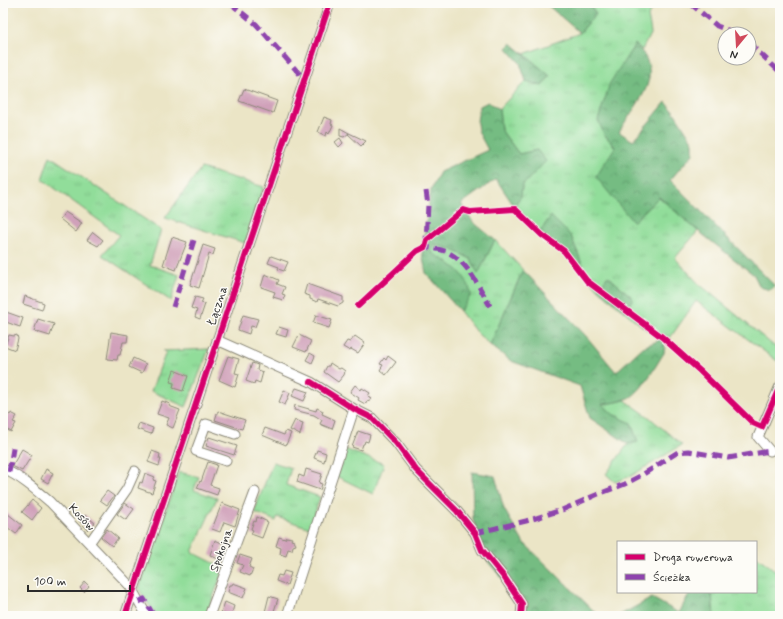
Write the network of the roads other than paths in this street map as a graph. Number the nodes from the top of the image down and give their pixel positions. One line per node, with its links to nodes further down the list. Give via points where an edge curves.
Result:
1 (330, 3): 2 (street, Łączna)
2 (218, 340): 4 (street, Łączna, via 311,382); 5 (street, Łączna)
3 (780, 386): 8 (street, via 758,437)
4 (354, 409): 18 (street); 19 (street, Łączna, via 372,418 475,533 482,550 522,604)
5 (191, 419): 6 (street); 14 (street, Łączna)
6 (206, 424): 7 (street); 9 (street, via 196,451)
7 (235, 434)
8 (770, 452)
9 (226, 461)
10 (3, 469): 13 (street, Kosów, via 36,490)
11 (135, 471): 13 (street, via 127,489)
12 (255, 492): 17 (street, Spokojna)
13 (90, 542): 14 (street, Kosów)
14 (133, 592): 15 (street, Łączna); 16 (street, Kosów)
15 (125, 616)
16 (147, 616)
17 (209, 616)
18 (286, 616)
19 (521, 616)

